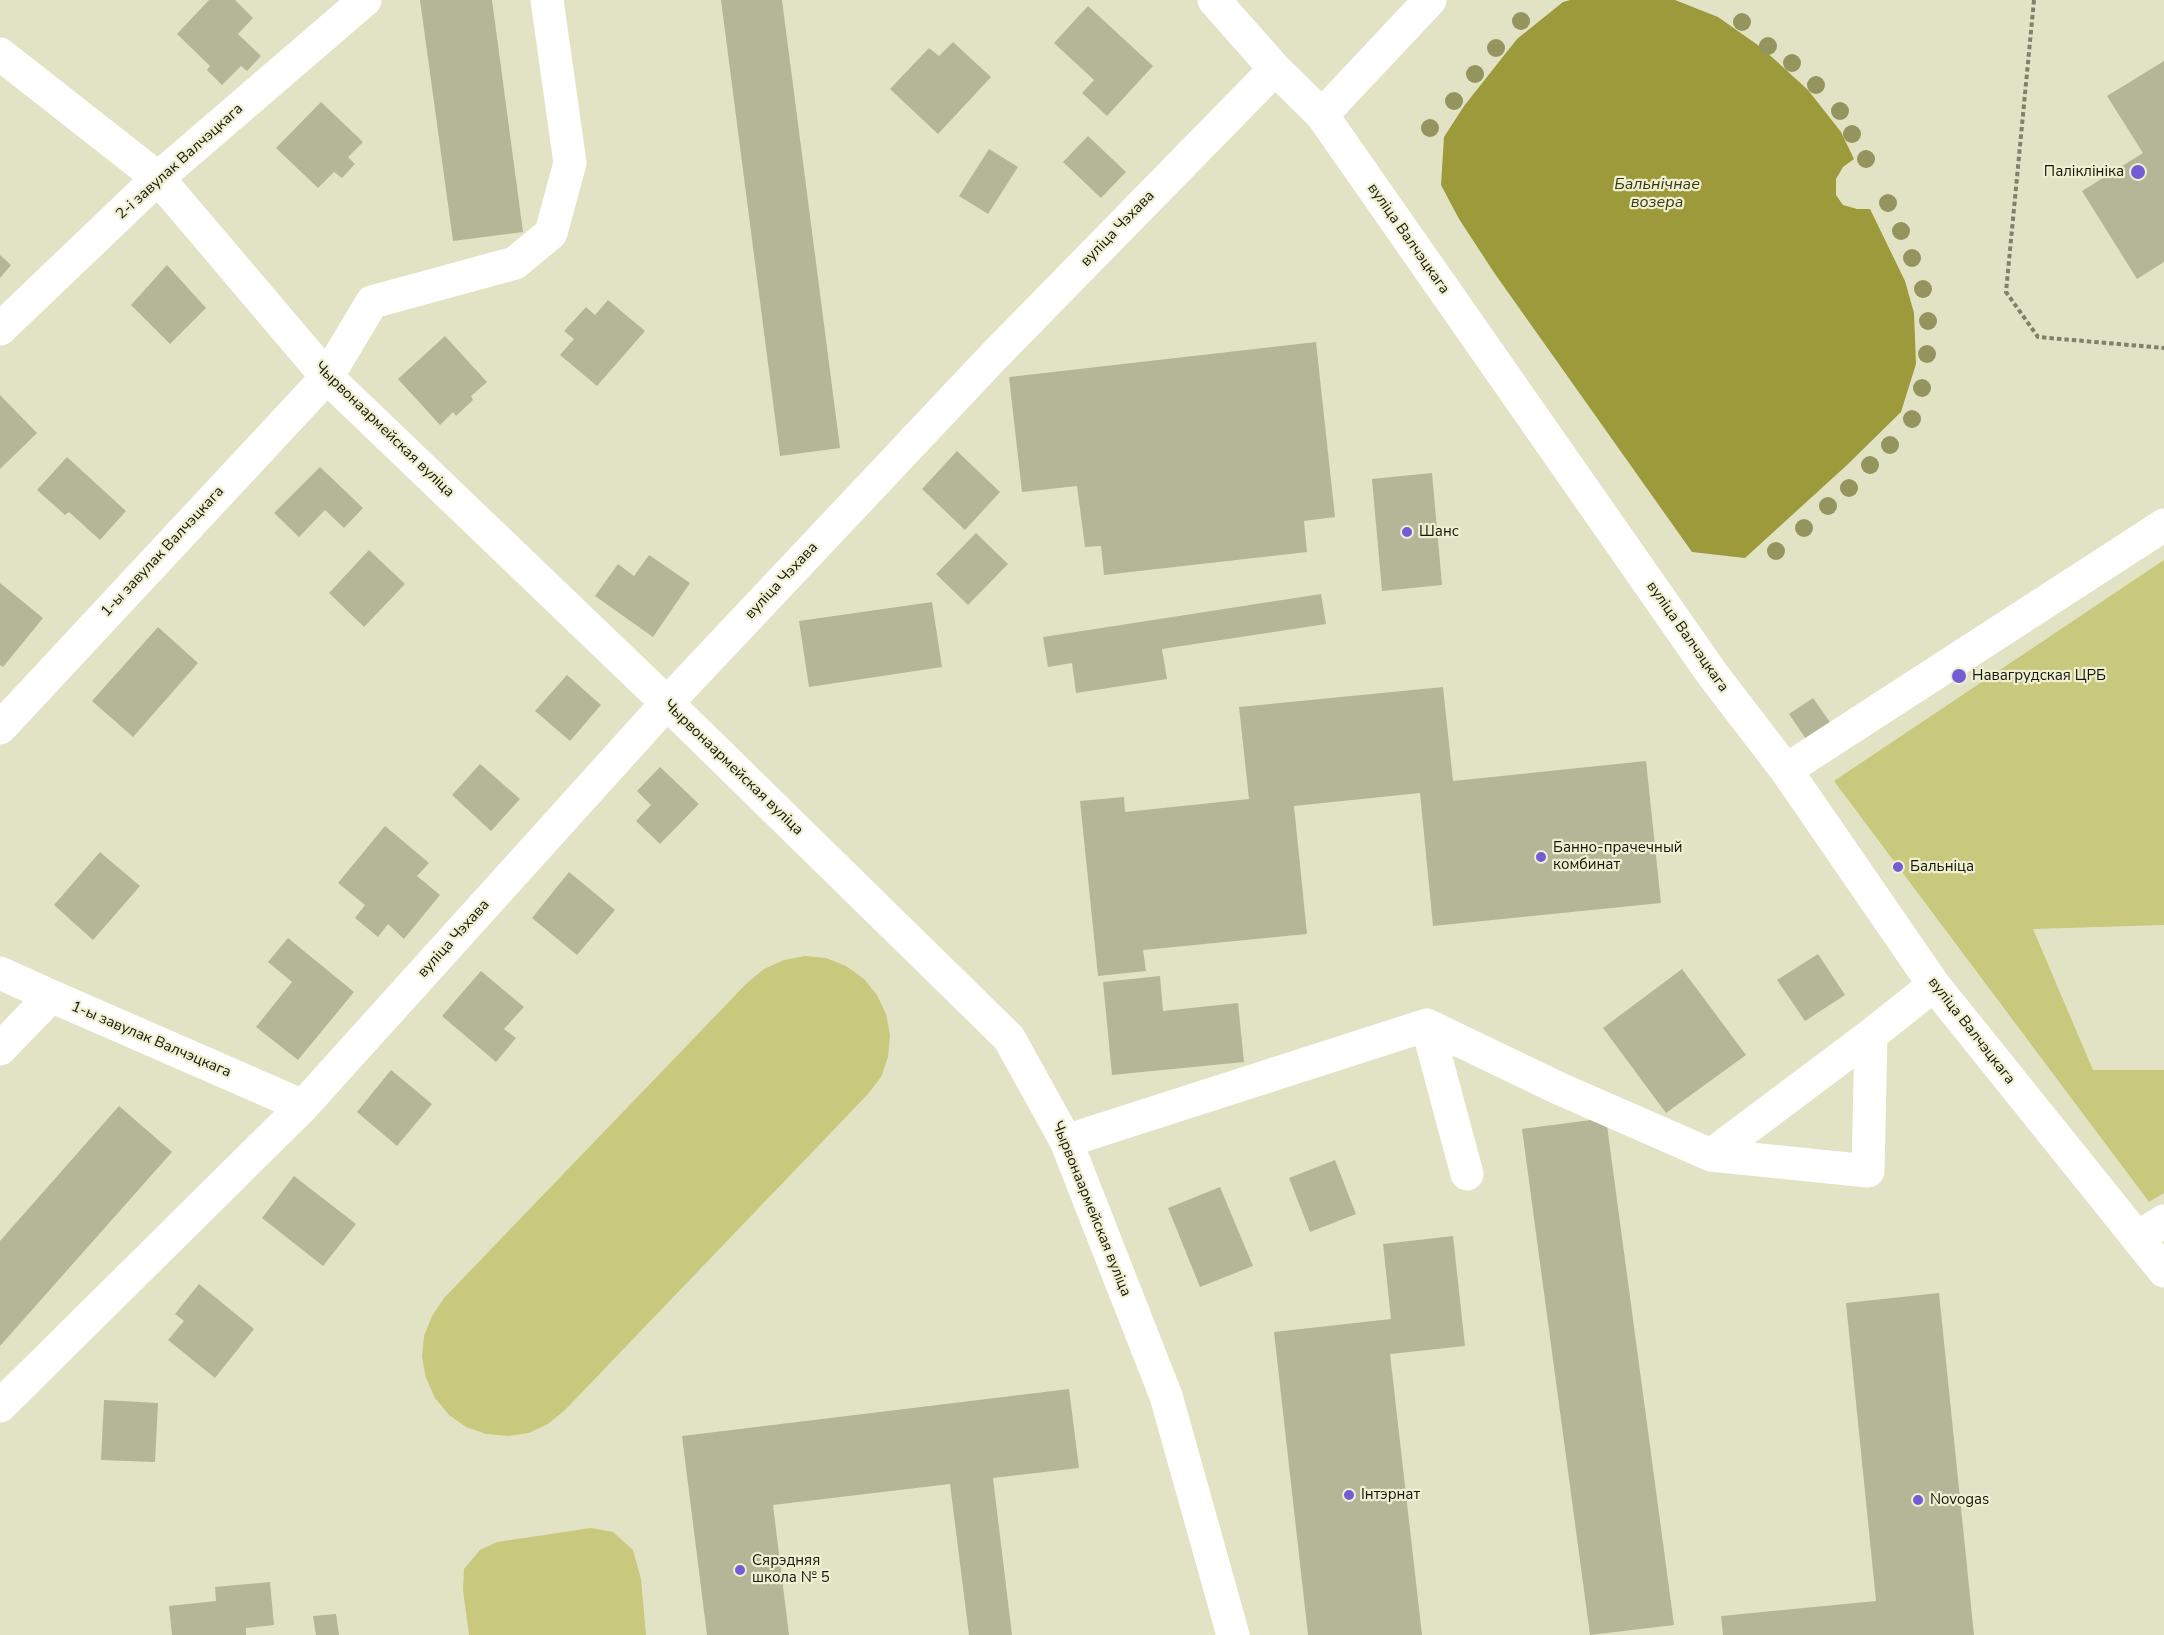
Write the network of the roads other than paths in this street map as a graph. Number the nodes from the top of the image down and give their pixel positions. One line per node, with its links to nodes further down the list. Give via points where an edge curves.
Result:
1 (365, 0): 8 (street, 2-і завулак Валчэцкага)
2 (548, 0): 10 (street, 1-ы завулак Валчэцкага, via 570,163 551,233 515,263 372,302)
3 (1215, 0): 6 (street, вуліца Валчэцкага)
4 (1430, 0): 7 (street)
5 (0, 54): 8 (street, Чырвонаармейская вуліца)
6 (1275, 69): 7 (street, вуліца Валчэцкага); 12 (street, вуліца Чэхава, via 993,357)
7 (1322, 115): 14 (street, вуліца Валчэцкага, via 1713,675)
8 (158, 178): 9 (street, 2-і завулак Валчэцкага); 10 (street, Чырвонаармейская вуліца)
9 (0, 329)
10 (327, 377): 12 (street, Чырвонаармейская вуліца); 13 (street, 1-ы завулак Валчэцкага)
11 (2164, 525): 14 (street)
12 (667, 703): 21 (street, вуліца Чэхава); 22 (street, Чырвонаармейская вуліца, via 1009,1038)
13 (0, 728)
14 (1786, 770): 16 (street, вуліца Валчэцкага)
15 (0, 973): 17 (street, 1-ы завулак Валчэцкага)
16 (1934, 985): 19 (street); 25 (street, вуліца Валчэцкага)
17 (51, 996): 20 (street); 21 (street, 1-ы завулак Валчэцкага)
18 (1427, 1025): 22 (street); 23 (street, via 1557,1088); 24 (street)
19 (1871, 1035): 23 (street); 23 (street, via 1868,1171)
20 (0, 1049)
21 (303, 1106): 27 (street, вуліца Чэхава)
22 (1066, 1141): 28 (street, Чырвонаармейская вуліца, via 1167,1396)
23 (1711, 1155)
24 (1467, 1174)
25 (2151, 1230): 26 (street, вуліца Валчэцкага)
26 (2164, 1271)
27 (0, 1406)
28 (1233, 1635)

